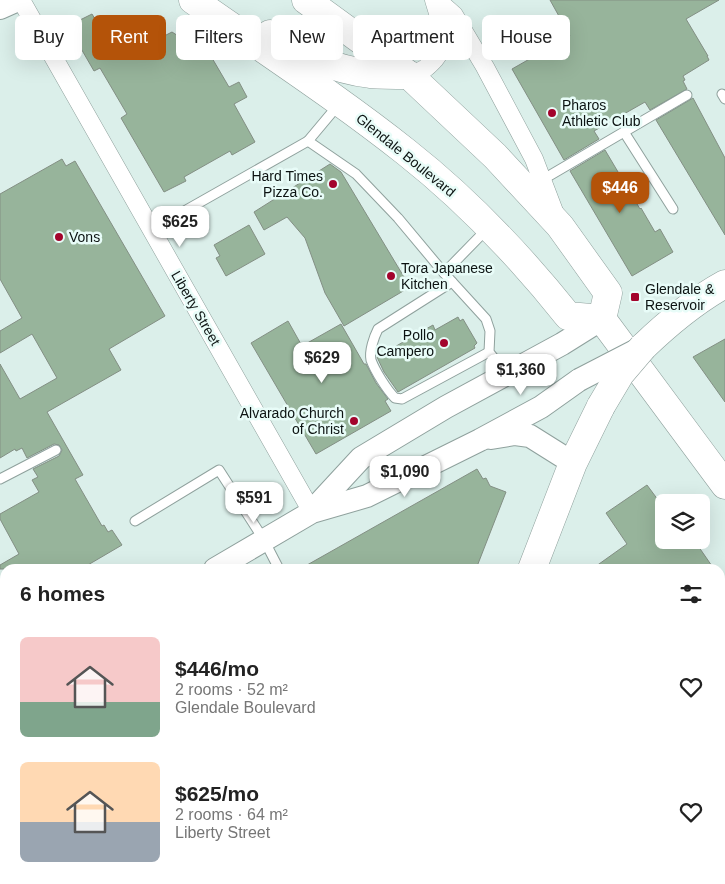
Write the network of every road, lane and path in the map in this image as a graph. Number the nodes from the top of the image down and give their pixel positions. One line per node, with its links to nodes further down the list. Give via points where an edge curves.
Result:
1 (19, 0): 6 (street); 16 (street, Liberty Street)
2 (193, 0): 9 (main road, Glendale Boulevard)
3 (224, 0): 7 (main road, via 288,47 319,61 370,74)
4 (306, 0): 7 (main road)
5 (436, 0): 7 (street, via 444,40 441,51 426,70); 12 (street, via 454,15 534,159)
6 (0, 8)
7 (410, 75): 15 (main road, via 495,156)
8 (686, 95): 10 (lane)
9 (340, 102): 11 (lane); 14 (main road, Glendale Boulevard, via 407,152)
10 (624, 132): 12 (lane); 13 (lane)
11 (308, 141): 16 (lane); 17 (lane, via 356,174)
12 (542, 180): 15 (street)
13 (673, 209)
14 (490, 226): 17 (lane); 20 (main road, Glendale Boulevard, via 568,316)
15 (560, 226): 20 (main road, via 608,293)
16 (151, 230): 29 (street, Liberty Street)
17 (444, 273): 18 (lane)
18 (452, 282): 22 (lane, via 486,319 490,331); 22 (lane, via 378,329 371,359 388,391 395,398 402,398)
19 (725, 284): 21 (main road, via 702,297)
20 (602, 319): 23 (street); 28 (main road)
21 (643, 347): 24 (street, bridge, via 579,380 541,407); 26 (main road, bridge, via 620,374)
22 (489, 352): 23 (lane)
23 (506, 374): 29 (street, via 362,458)
24 (480, 440): 26 (street, via 515,434 530,436); 29 (street, via 367,496)
25 (56, 450): 27 (lane)
26 (573, 463): 34 (main road)
27 (0, 479)
28 (725, 485)
29 (312, 512): 31 (street)
30 (135, 521): 31 (lane, via 220,470)
31 (264, 540): 32 (street); 33 (lane)
32 (224, 564)
33 (276, 564)
34 (534, 564)

